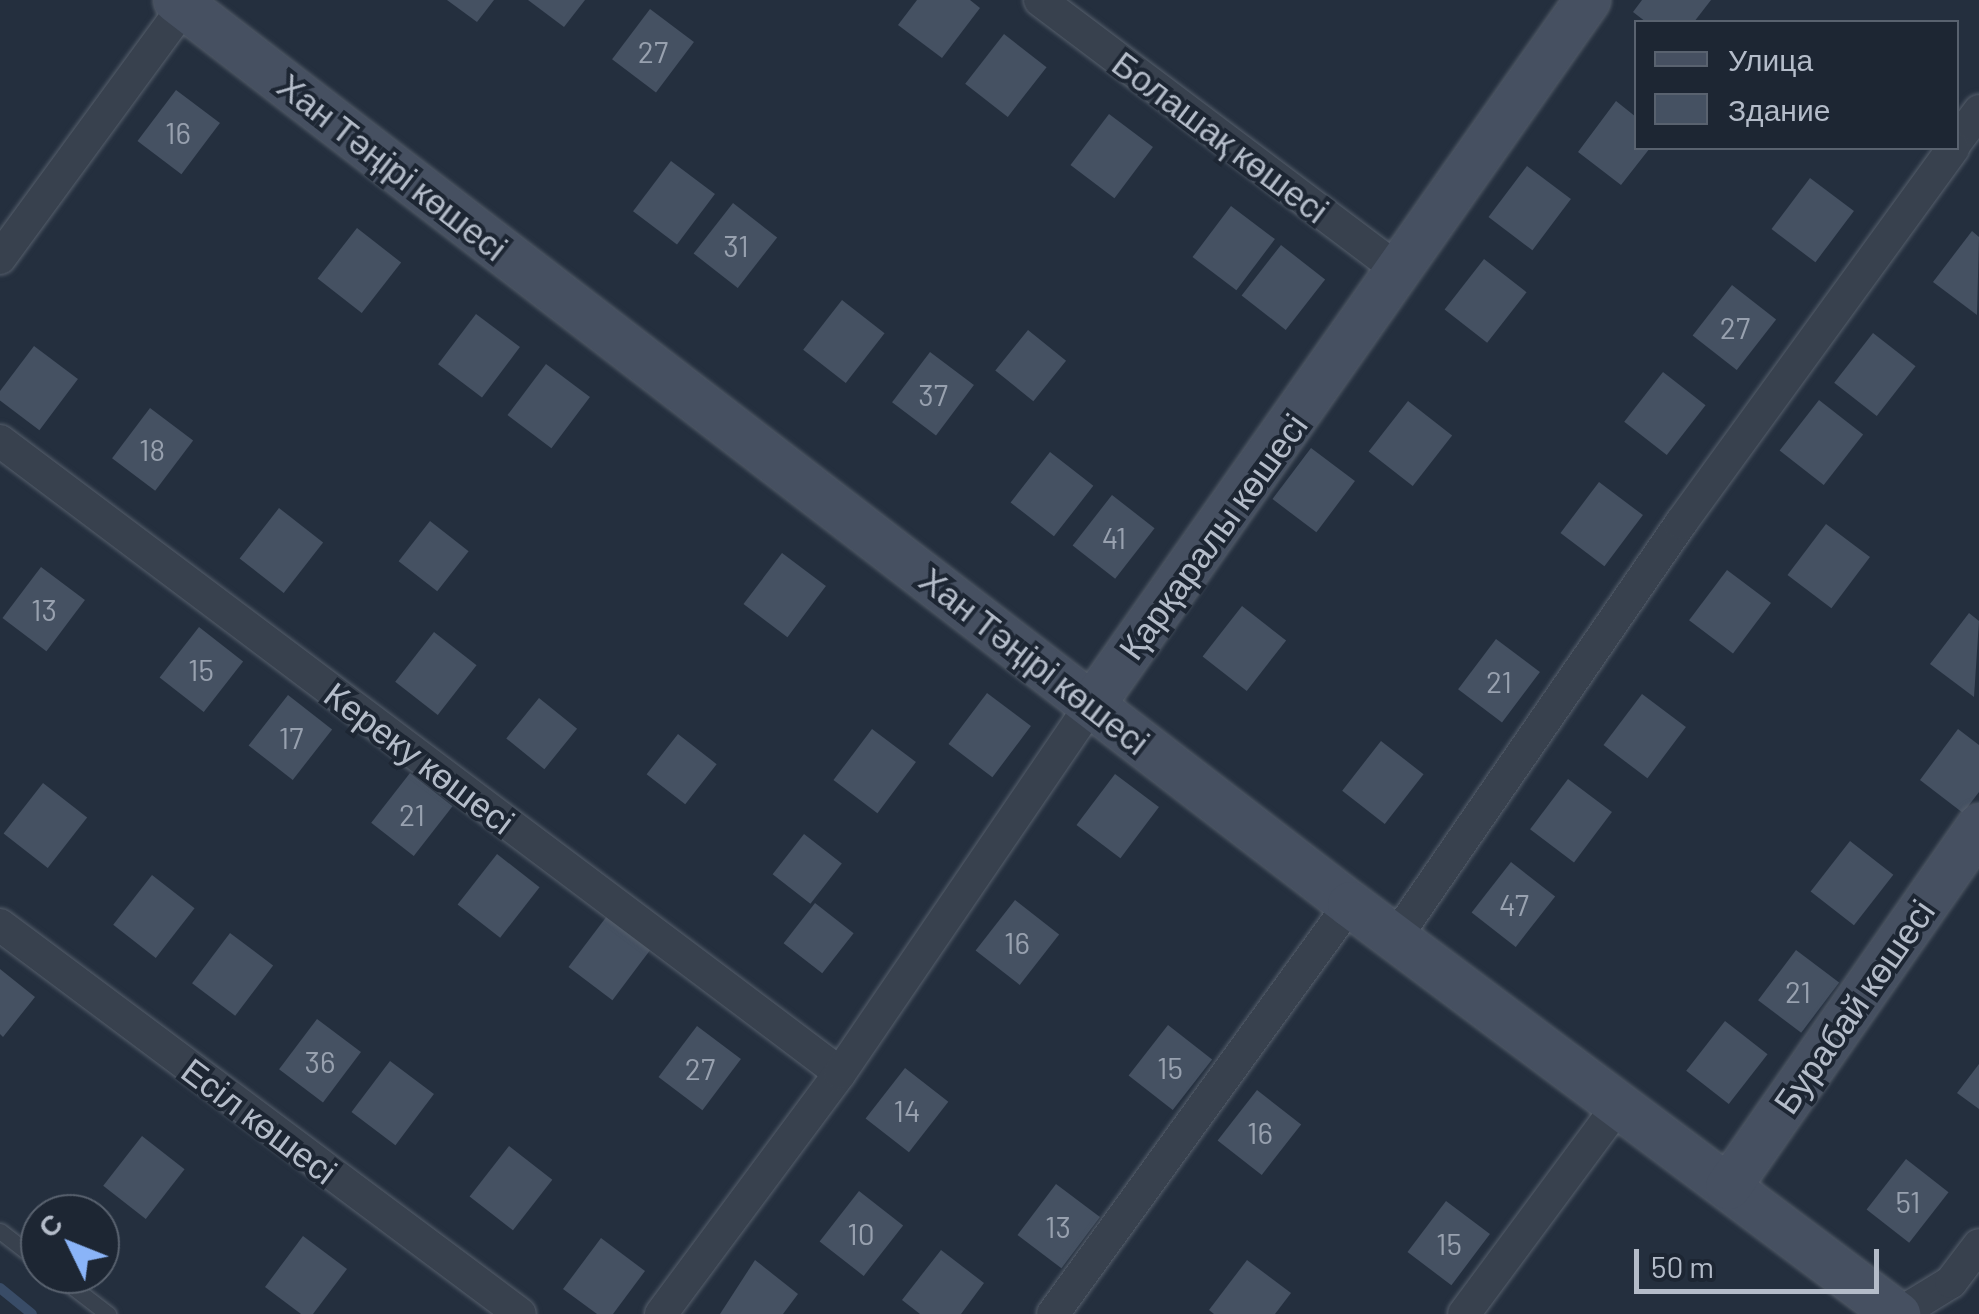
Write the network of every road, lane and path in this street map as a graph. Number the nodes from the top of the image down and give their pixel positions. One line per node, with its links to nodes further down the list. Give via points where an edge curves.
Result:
1 (1040, 0): 8 (street, Болашақ көшесі)
2 (1588, 0): 8 (street, Қарқаралы көшесі)
3 (183, 2): 7 (street); 10 (street, Хан Тәңірі көшесі)
4 (1979, 111): 5 (street)
5 (1959, 139)
6 (1951, 150): 14 (street, via 1681,523)
7 (0, 258)
8 (1401, 272): 10 (street, Қарқаралы көшесі)
9 (0, 441): 15 (street, Кереку көшесі)
10 (1092, 704): 12 (street, Хан Тәңірі көшесі); 15 (street, Қарқаралы көшесі)
11 (1979, 826): 17 (street, Бурабай көшесі)
12 (1350, 904): 14 (street, Хан Тәңірі көшесі); 25 (street)
13 (0, 925): 23 (street, Есіл көшесі)
14 (1396, 937): 16 (street, Хан Тәңірі көшесі)
15 (840, 1073): 24 (street, Қарқаралы көшесі)
16 (1618, 1106): 17 (street, Хан Тәңірі көшесі); 26 (street)
17 (1728, 1186): 27 (street, Хан Тәңірі көшесі)
18 (0, 1231): 20 (lane)
19 (1979, 1245): 27 (street, via 1951,1282)
20 (20, 1246)
21 (82, 1294): 22 (lane)
22 (108, 1314)
23 (520, 1314)
24 (660, 1314)
25 (1054, 1314)
26 (1464, 1314)
27 (1898, 1314)

